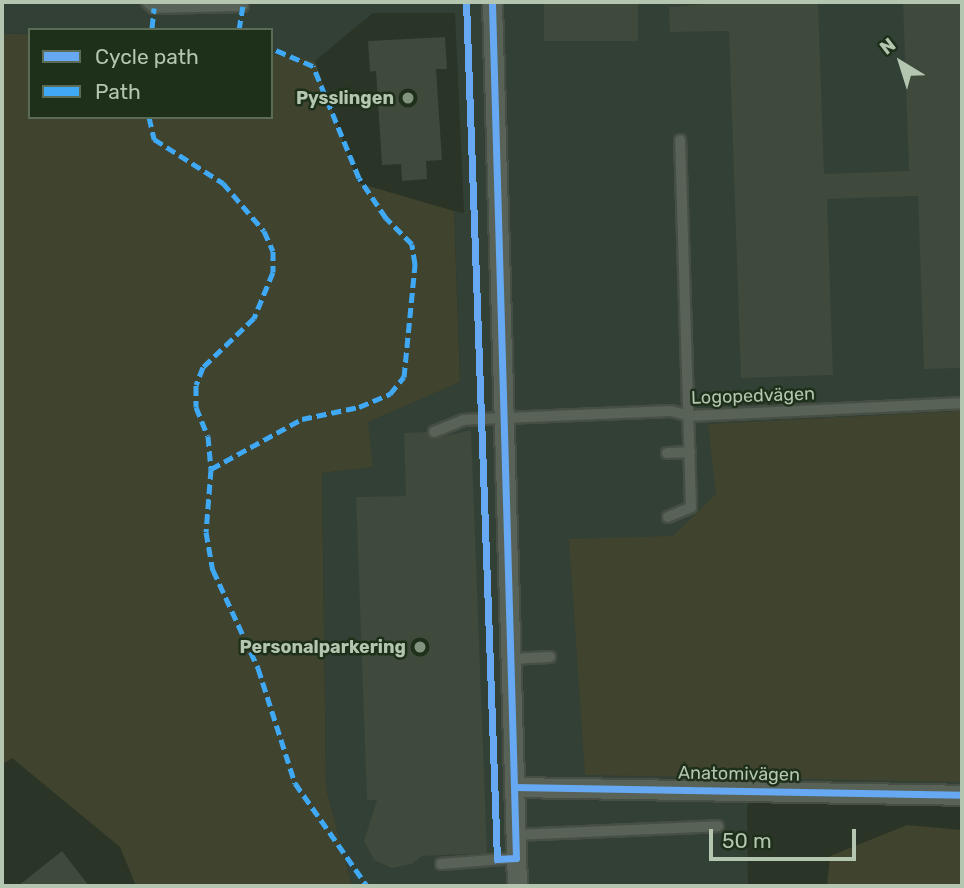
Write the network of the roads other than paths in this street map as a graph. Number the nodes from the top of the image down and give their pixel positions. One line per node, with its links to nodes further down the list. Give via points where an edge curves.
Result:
1 (147, 2): 3 (lane, via 154,8)
2 (492, 2): 7 (street)
3 (243, 6)
4 (680, 140): 6 (lane)
5 (962, 403): 6 (lane, Logopedvägen)
6 (690, 416): 7 (lane, Logopedvägen, via 671,411); 9 (lane)
7 (504, 419): 8 (lane, Logopedvägen, via 463,420); 13 (street)
8 (434, 432)
9 (690, 452): 10 (lane); 11 (lane, via 691,507)
10 (667, 453)
11 (668, 517)
12 (550, 657): 13 (lane)
13 (511, 659): 14 (street)
14 (514, 787): 15 (street, Anatomivägen); 17 (street)
15 (962, 795)
16 (718, 826): 17 (lane)
17 (515, 835): 18 (street)
18 (516, 858): 19 (lane); 20 (street)
19 (442, 864)
20 (517, 886)

